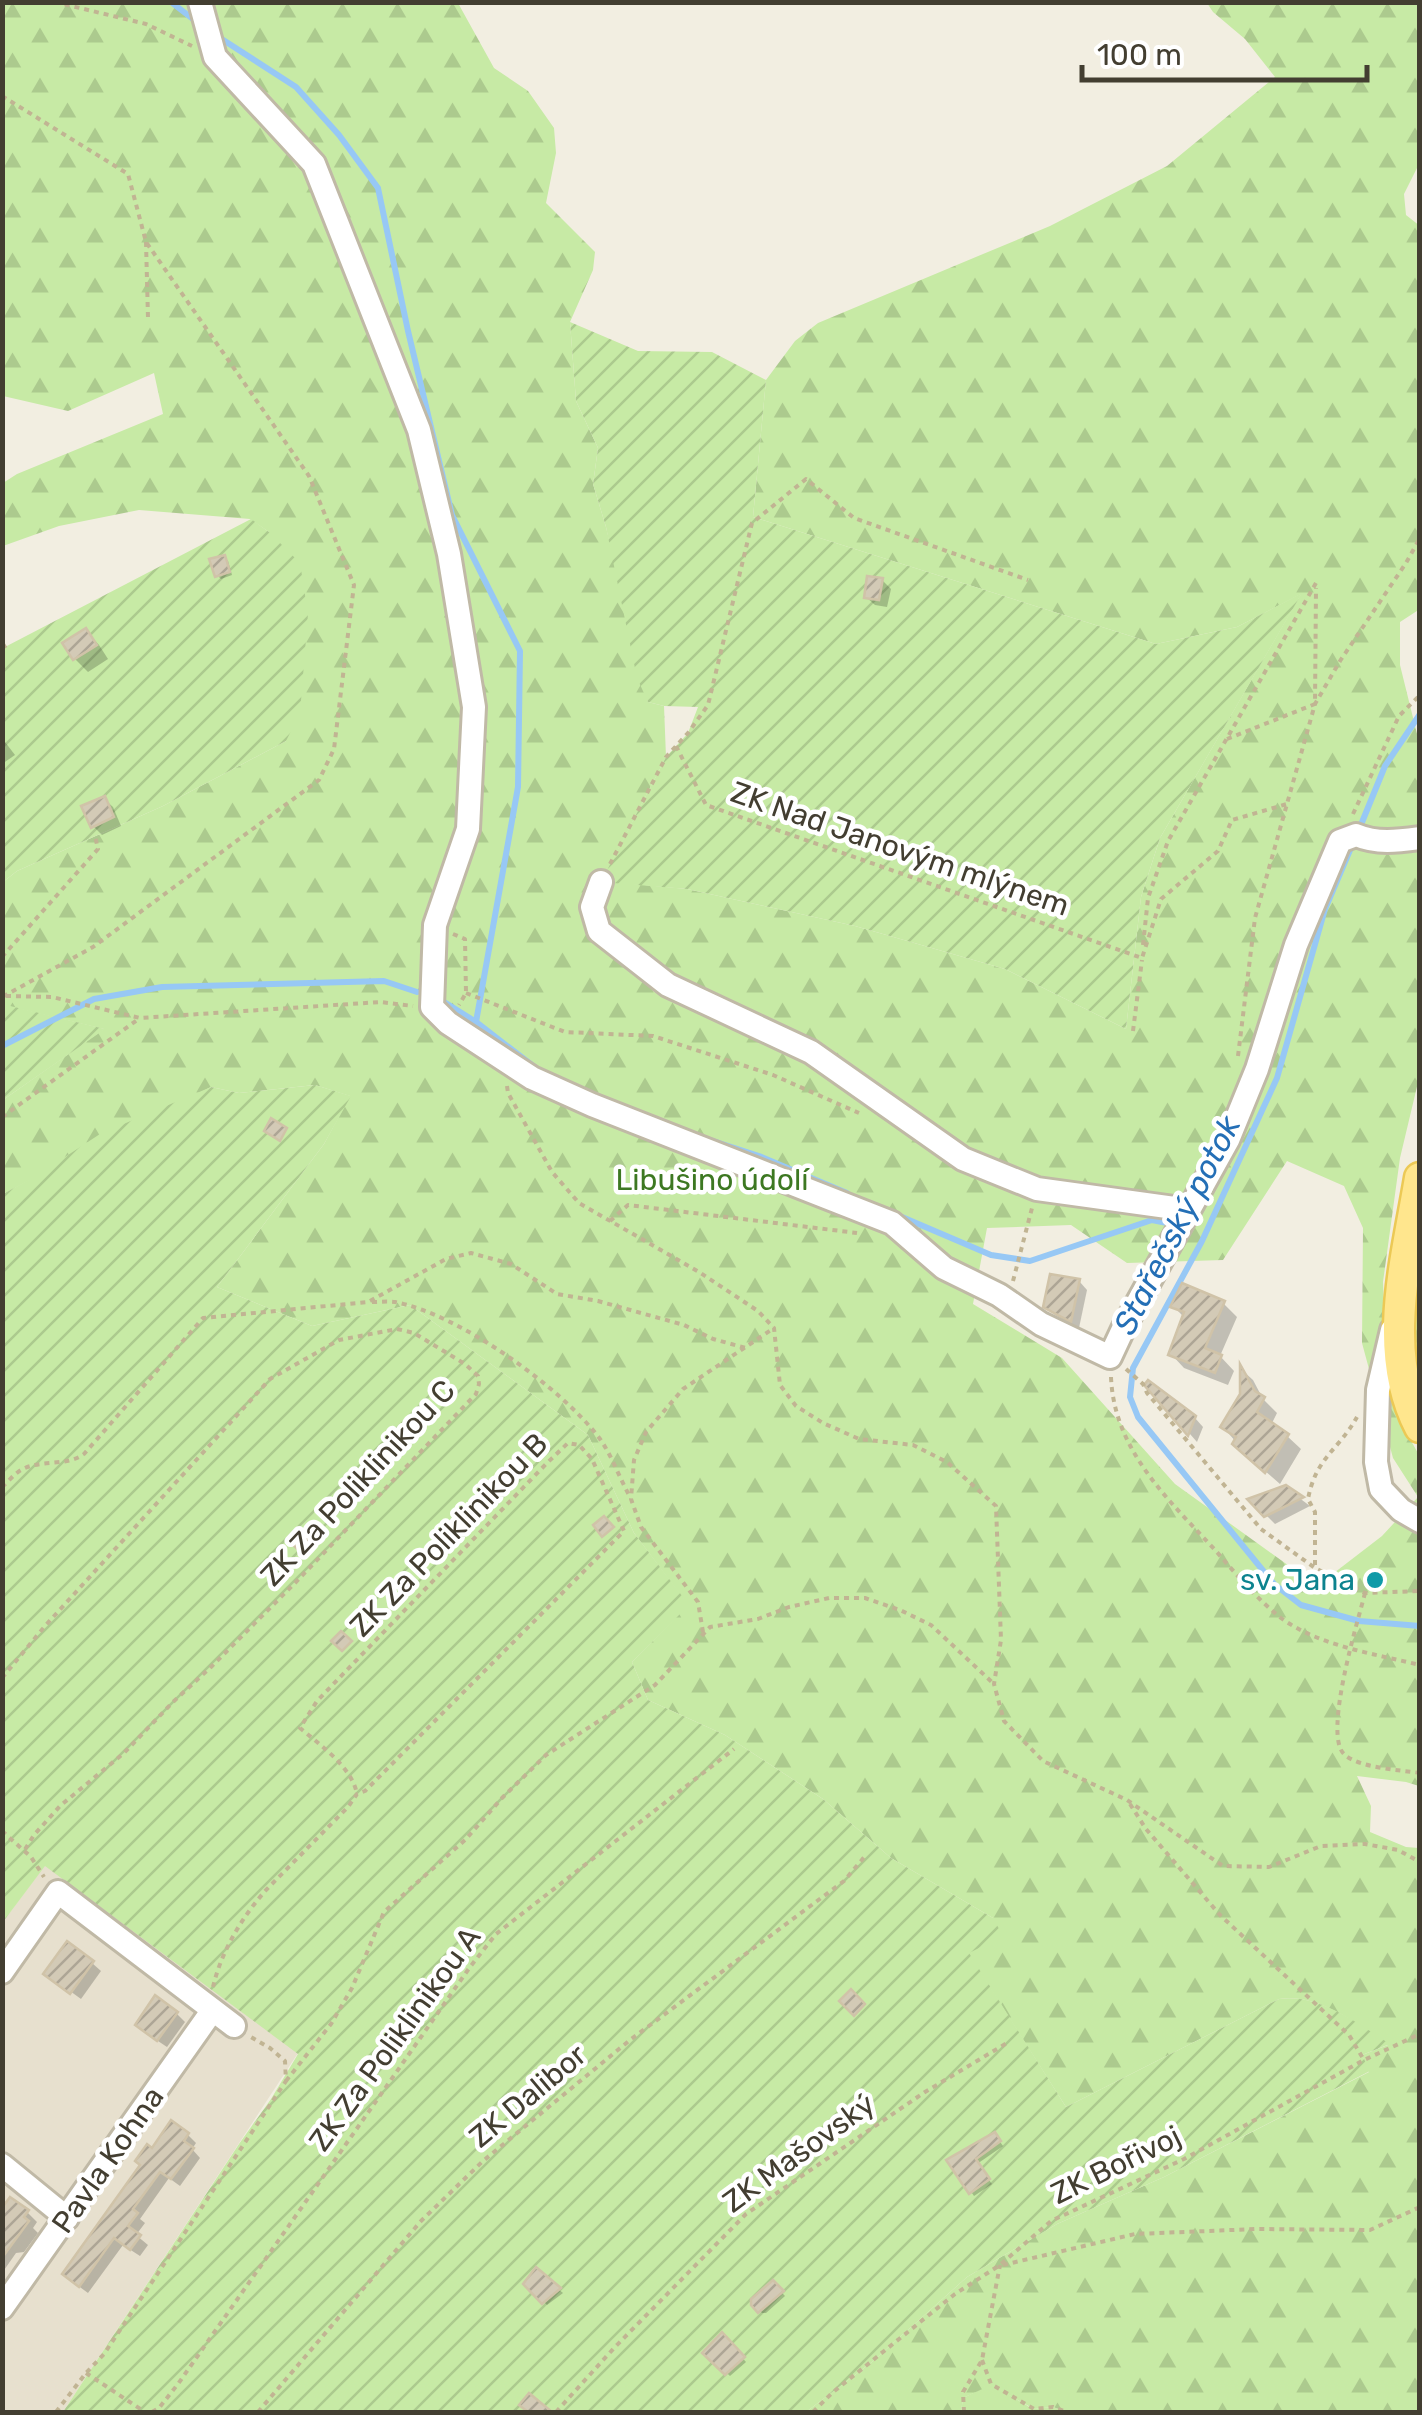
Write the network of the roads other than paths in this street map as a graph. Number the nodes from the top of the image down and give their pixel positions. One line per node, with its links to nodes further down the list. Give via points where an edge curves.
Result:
1 (200, 2): 5 (street, via 215,57 314,164 419,430 474,707 468,830 436,925 440,1015 532,1078 892,1222 944,1268 1110,1357)
2 (1420, 838): 5 (street, via 1340,840 1296,945 1258,1069)
3 (601, 882): 5 (street, via 592,907 599,932 668,985 811,1052 964,1159 1037,1189)
4 (1420, 1178): 6 (main road)
5 (1189, 1210)
6 (1404, 1283): 7 (main road, via 1399,1350); 8 (street, via 1378,1390 1376,1462 1380,1489)
7 (1420, 1427)
8 (1420, 1521)
9 (2, 1972): 10 (street, via 47,1879)
10 (212, 2010): 11 (street); 13 (street, Pavla Kohna)
11 (234, 2026)
12 (2, 2165): 13 (street)
13 (67, 2218): 14 (street, Pavla Kohna)
14 (2, 2308)

